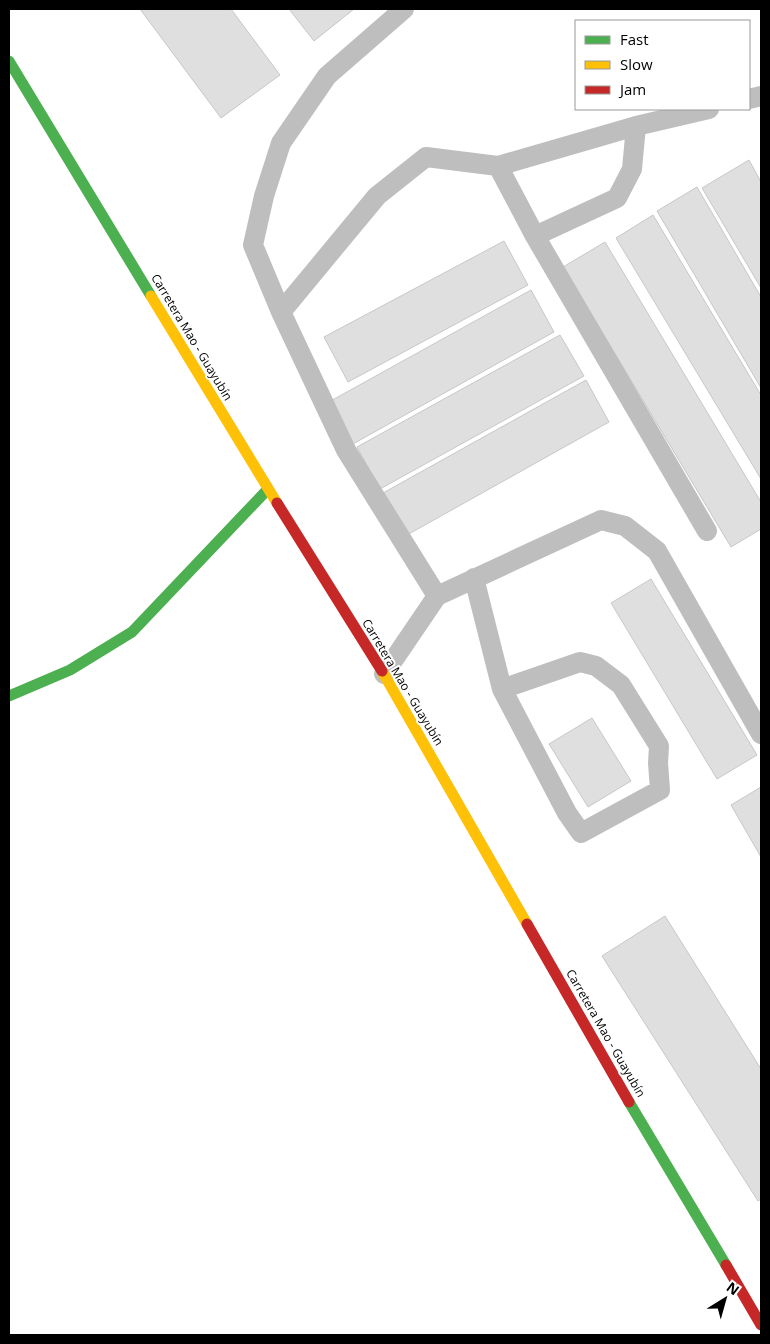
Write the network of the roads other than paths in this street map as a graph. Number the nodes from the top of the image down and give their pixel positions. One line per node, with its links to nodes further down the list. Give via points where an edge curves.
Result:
1 (404, 9): 7 (lane, via 328,76 281,143 253,245)
2 (9, 61): 8 (main road, Carretera Mao - Guayubín)
3 (705, 110): 4 (lane)
4 (636, 126): 5 (lane); 6 (lane, via 632,169 617,198)
5 (498, 166): 6 (lane); 7 (lane, via 426,157 377,196)
6 (535, 236): 9 (lane)
7 (281, 312): 11 (lane, via 346,450)
8 (268, 489): 12 (main road, Carretera Mao - Guayubín); 14 (main road, via 132,632 70,670)
9 (707, 531)
10 (474, 578): 11 (lane); 13 (lane); 15 (lane, via 601,520 625,526 657,551)
11 (436, 596): 12 (lane)
12 (384, 674): 16 (main road, Carretera Mao - Guayubín)
13 (502, 689): 13 (lane, via 580,833 660,790 659,746 621,685 596,666 580,662)
14 (9, 696)
15 (761, 734)
16 (761, 1325)

